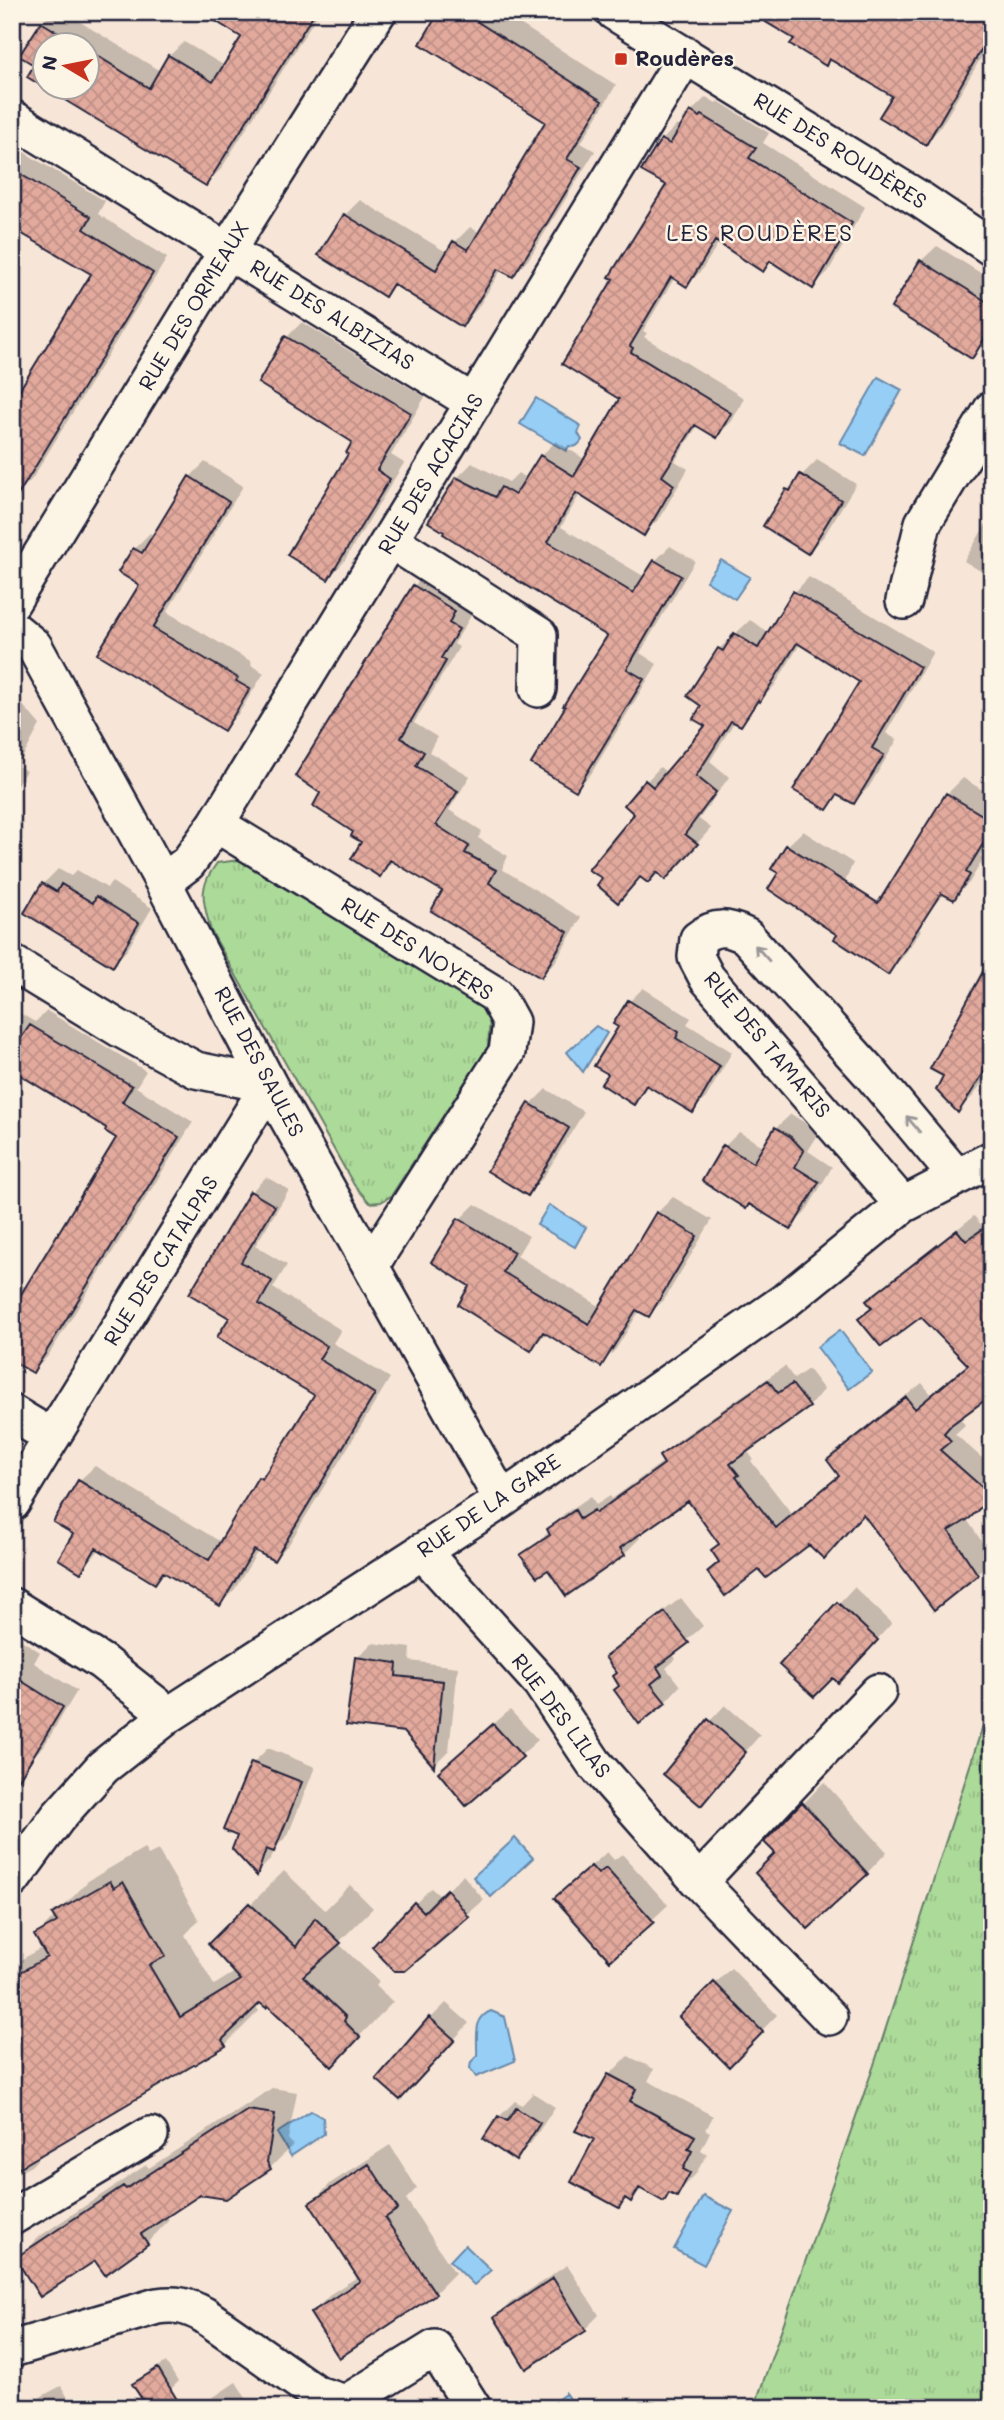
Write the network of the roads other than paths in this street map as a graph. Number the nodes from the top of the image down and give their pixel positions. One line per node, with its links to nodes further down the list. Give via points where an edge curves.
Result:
1 (378, 12): 6 (street, RUE DES ORMEAUX)
2 (614, 12): 3 (street, RUE DES ROUDÈRES)
3 (686, 55): 5 (street, RUE DES ROUDÈRES); 7 (street, RUE DES ACACIAS)
4 (12, 118): 6 (street, RUE DES ALBIZIAS)
5 (992, 248)
6 (227, 251): 7 (street, RUE DES ALBIZIAS); 10 (street, RUE DES ORMEAUX)
7 (474, 402): 9 (street, RUE DES ACACIAS)
8 (992, 409): 11 (street, via 923,523)
9 (390, 540): 13 (street, via 539,635); 14 (street, RUE DES ACACIAS)
10 (12, 601)
11 (904, 601)
12 (12, 628): 15 (street, RUE DES SAULES, via 34,646)
13 (538, 689)
14 (216, 824): 15 (street, RUE DES ACACIAS, via 188,863); 21 (street, RUE DES NOYERS, via 495,995 511,1022 507,1052)
15 (163, 882): 17 (street, RUE DES SAULES)
16 (12, 963): 17 (street, via 196,1070)
17 (270, 1085): 21 (street, RUE DES SAULES); 23 (street, RUE DES CATALPAS)
18 (992, 1159): 19 (street, RUE DE LA GARE)
19 (956, 1176): 20 (street, RUE DE LA GARE); 20 (street, RUE DES TAMARIS, one-way to 20, via 872,1074 746,936 727,927 709,930 698,939 696,957 707,978)
20 (903, 1205): 24 (street, RUE DE LA GARE, via 785,1301)
21 (372, 1265): 24 (street, RUE DES SAULES)
22 (12, 1413): 23 (street)
23 (52, 1437): 25 (street, RUE DES CATALPAS)
24 (502, 1500): 26 (street, RUE DE LA GARE)
25 (12, 1503)
26 (422, 1551): 29 (street, RUE DE LA GARE); 31 (street, RUE DES LILAS, via 540,1682 594,1763)
27 (12, 1606): 29 (street, via 102,1662)
28 (878, 1692): 31 (street)
29 (169, 1715): 30 (street, RUE DE LA GARE, via 103,1766)
30 (12, 1880)
31 (699, 1882): 32 (street, RUE DES LILAS)
32 (829, 2017)
33 (150, 2135): 34 (street)
34 (12, 2217)
35 (12, 2348): 36 (street, via 157,2306 188,2306 317,2394)
36 (347, 2406): 37 (street, via 435,2348)
37 (473, 2408)

